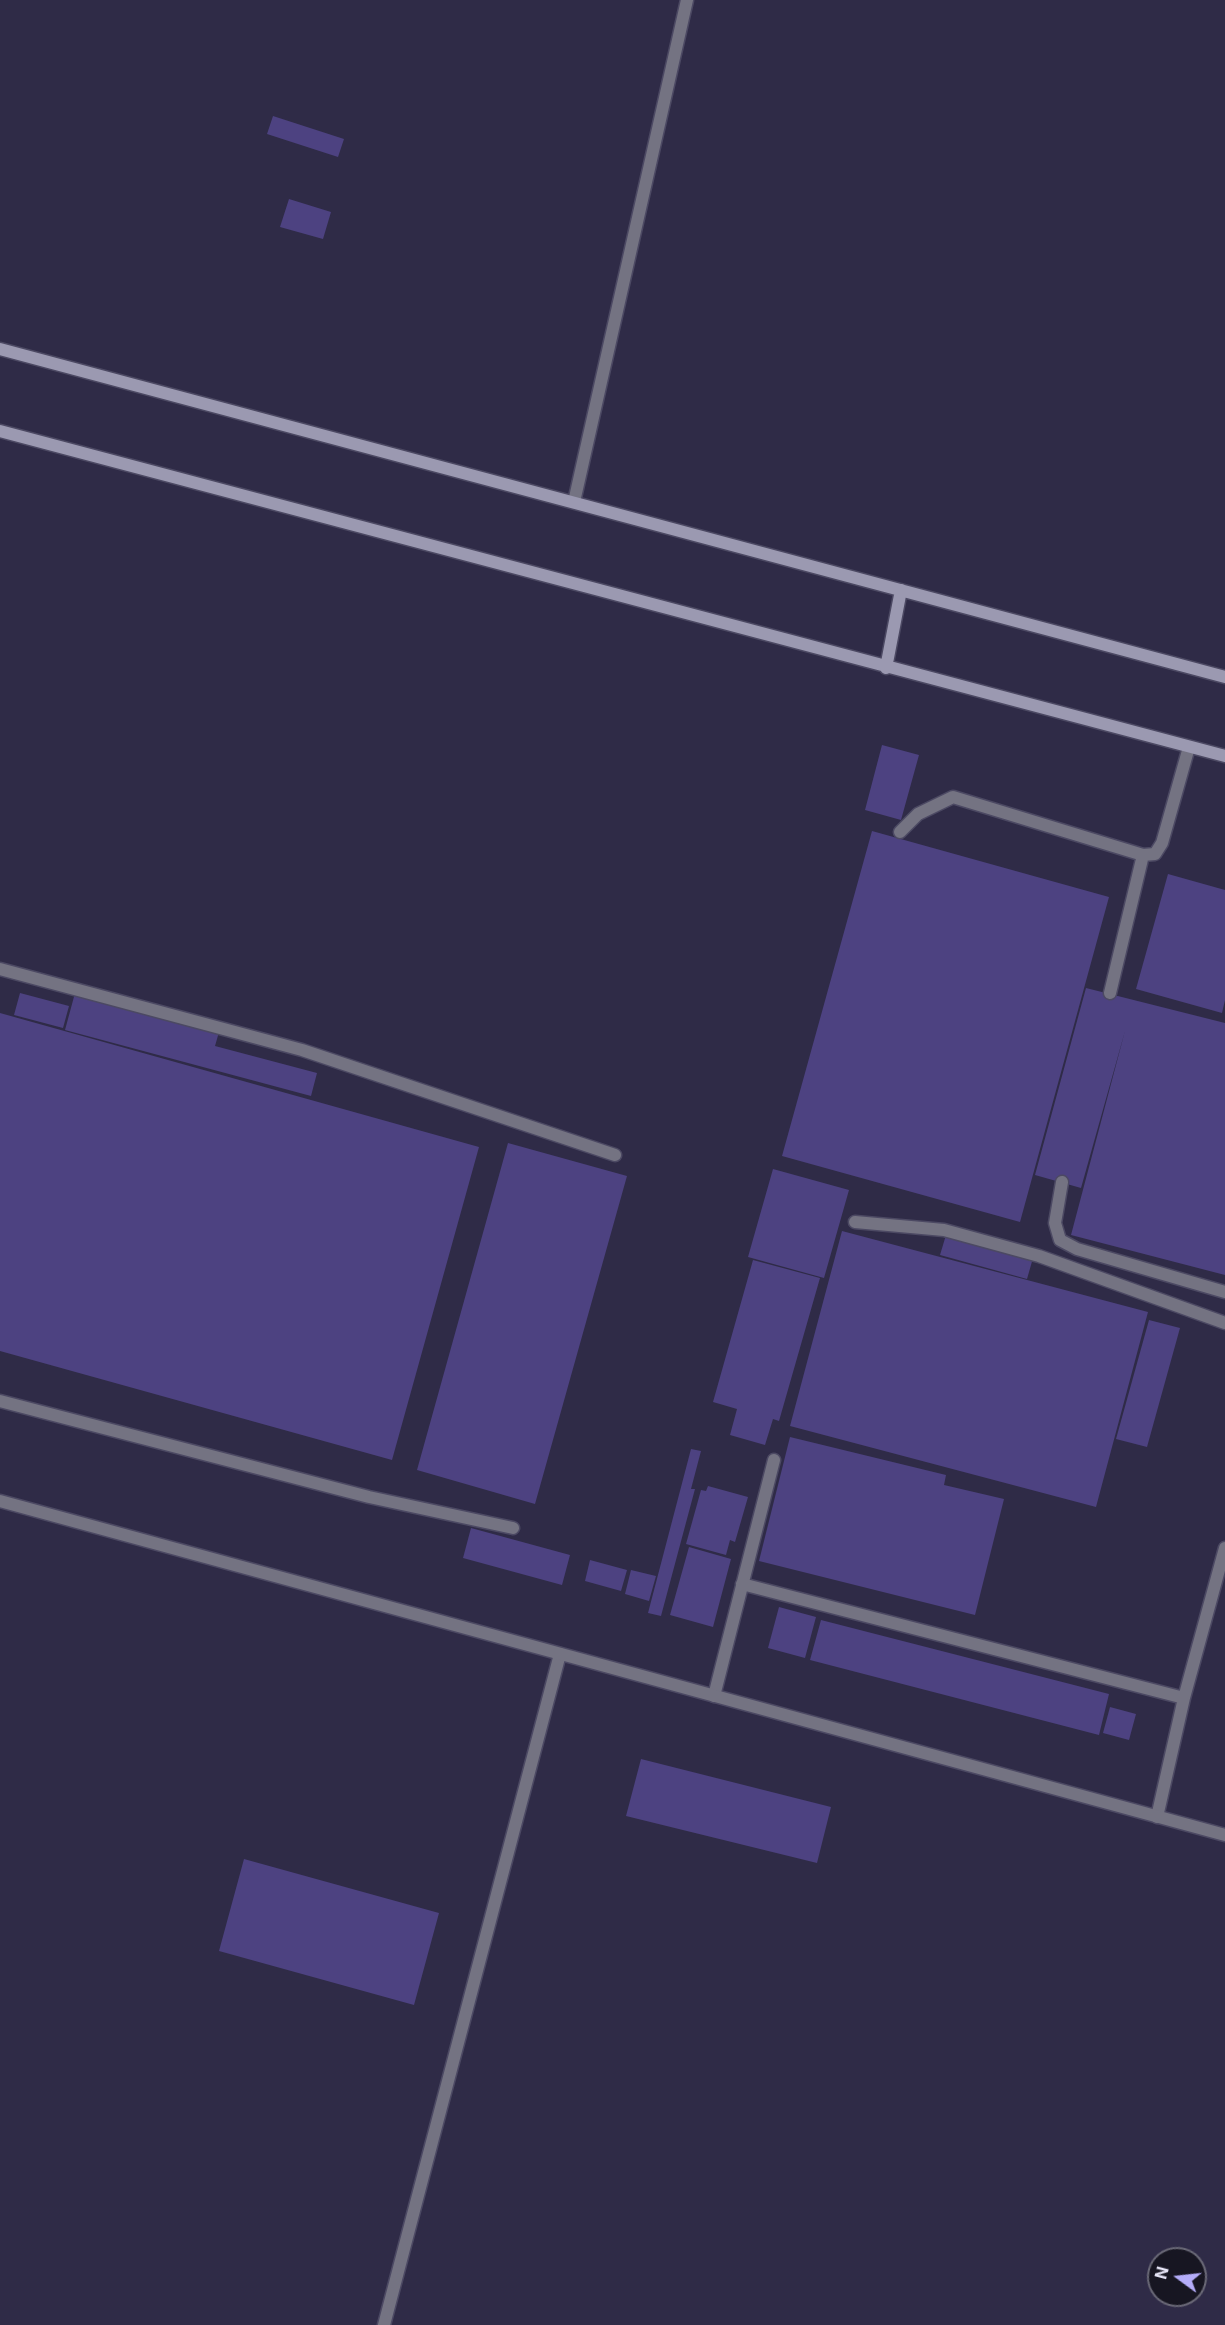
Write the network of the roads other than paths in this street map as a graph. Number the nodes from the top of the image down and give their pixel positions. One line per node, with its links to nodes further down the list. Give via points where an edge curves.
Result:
1 (687, 0): 4 (street)
2 (0, 349): 4 (main road)
3 (0, 430): 6 (main road)
4 (574, 502): 5 (main road)
5 (901, 590): 6 (main road); 7 (main road)
6 (886, 668): 8 (main road)
7 (1225, 677)
8 (1189, 747): 9 (main road); 11 (street, via 1162,843 1155,854)
9 (1225, 756)
10 (900, 832): 11 (street, via 918,814 953,797)
11 (1143, 855): 13 (street)
12 (0, 969): 14 (street, via 302,1050)
13 (1110, 993)
14 (615, 1155)
15 (1062, 1182): 17 (street, via 1055,1223 1060,1240 1077,1249)
16 (855, 1222): 18 (street, via 955,1232 1038,1256)
17 (1225, 1292)
18 (1225, 1323)
19 (0, 1401): 22 (street, via 369,1497)
20 (774, 1460): 24 (street)
21 (0, 1501): 25 (street)
22 (513, 1528)
23 (1225, 1548): 27 (street)
24 (742, 1584): 26 (street); 27 (street)
25 (560, 1654): 26 (street); 30 (street)
26 (714, 1696): 28 (street)
27 (1184, 1698): 28 (street)
28 (1157, 1816): 29 (street)
29 (1225, 1835)
30 (384, 2325)

